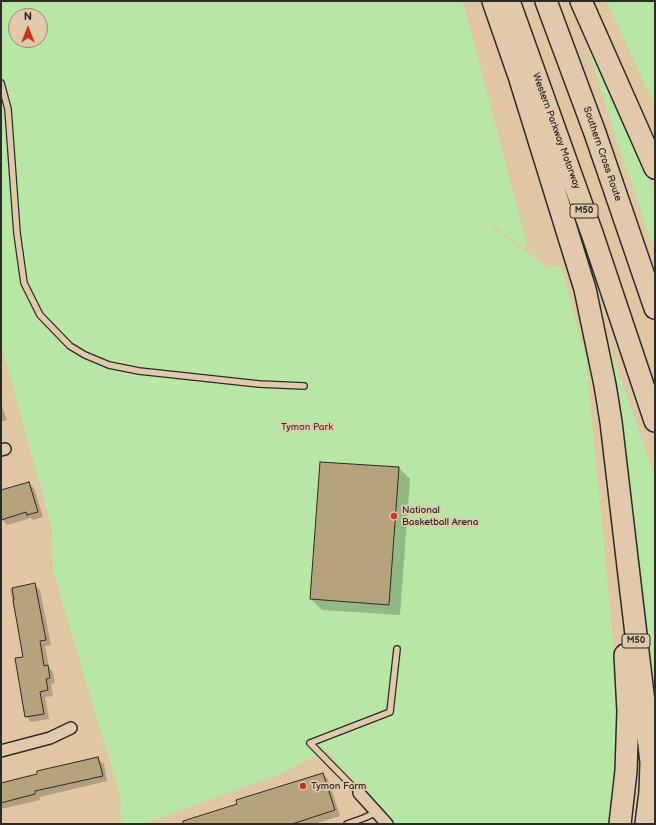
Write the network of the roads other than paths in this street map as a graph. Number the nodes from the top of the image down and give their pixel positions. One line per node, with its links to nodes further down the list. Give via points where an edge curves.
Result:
1 (479, 1): 9 (highway, M50)
2 (494, 1): 9 (highway, M50, via 574,251)
3 (509, 1): 11 (highway, Western Parkway Motorway / M50, via 593,236)
4 (546, 1): 8 (highway, Southern Cross Route, via 595,133)
5 (581, 1): 7 (highway)
6 (1, 83): 10 (lane, via 8,109 17,233 24,283 40,315 70,346 109,365 139,371 252,384)
7 (655, 168)
8 (655, 308)
9 (597, 346): 12 (highway, M50, via 611,422)
10 (304, 386)
11 (655, 421)
12 (624, 538): 20 (highway, M50, via 622,606 628,711 626,771); 21 (highway, M50, via 651,762)
13 (398, 649): 16 (lane, via 390,712 310,743)
14 (71, 728): 15 (street, via 50,738)
15 (1, 751)
16 (359, 794): 17 (street)
17 (377, 812): 18 (lane); 19 (street)
18 (347, 824)
19 (387, 824)
20 (620, 824)
21 (646, 824)

